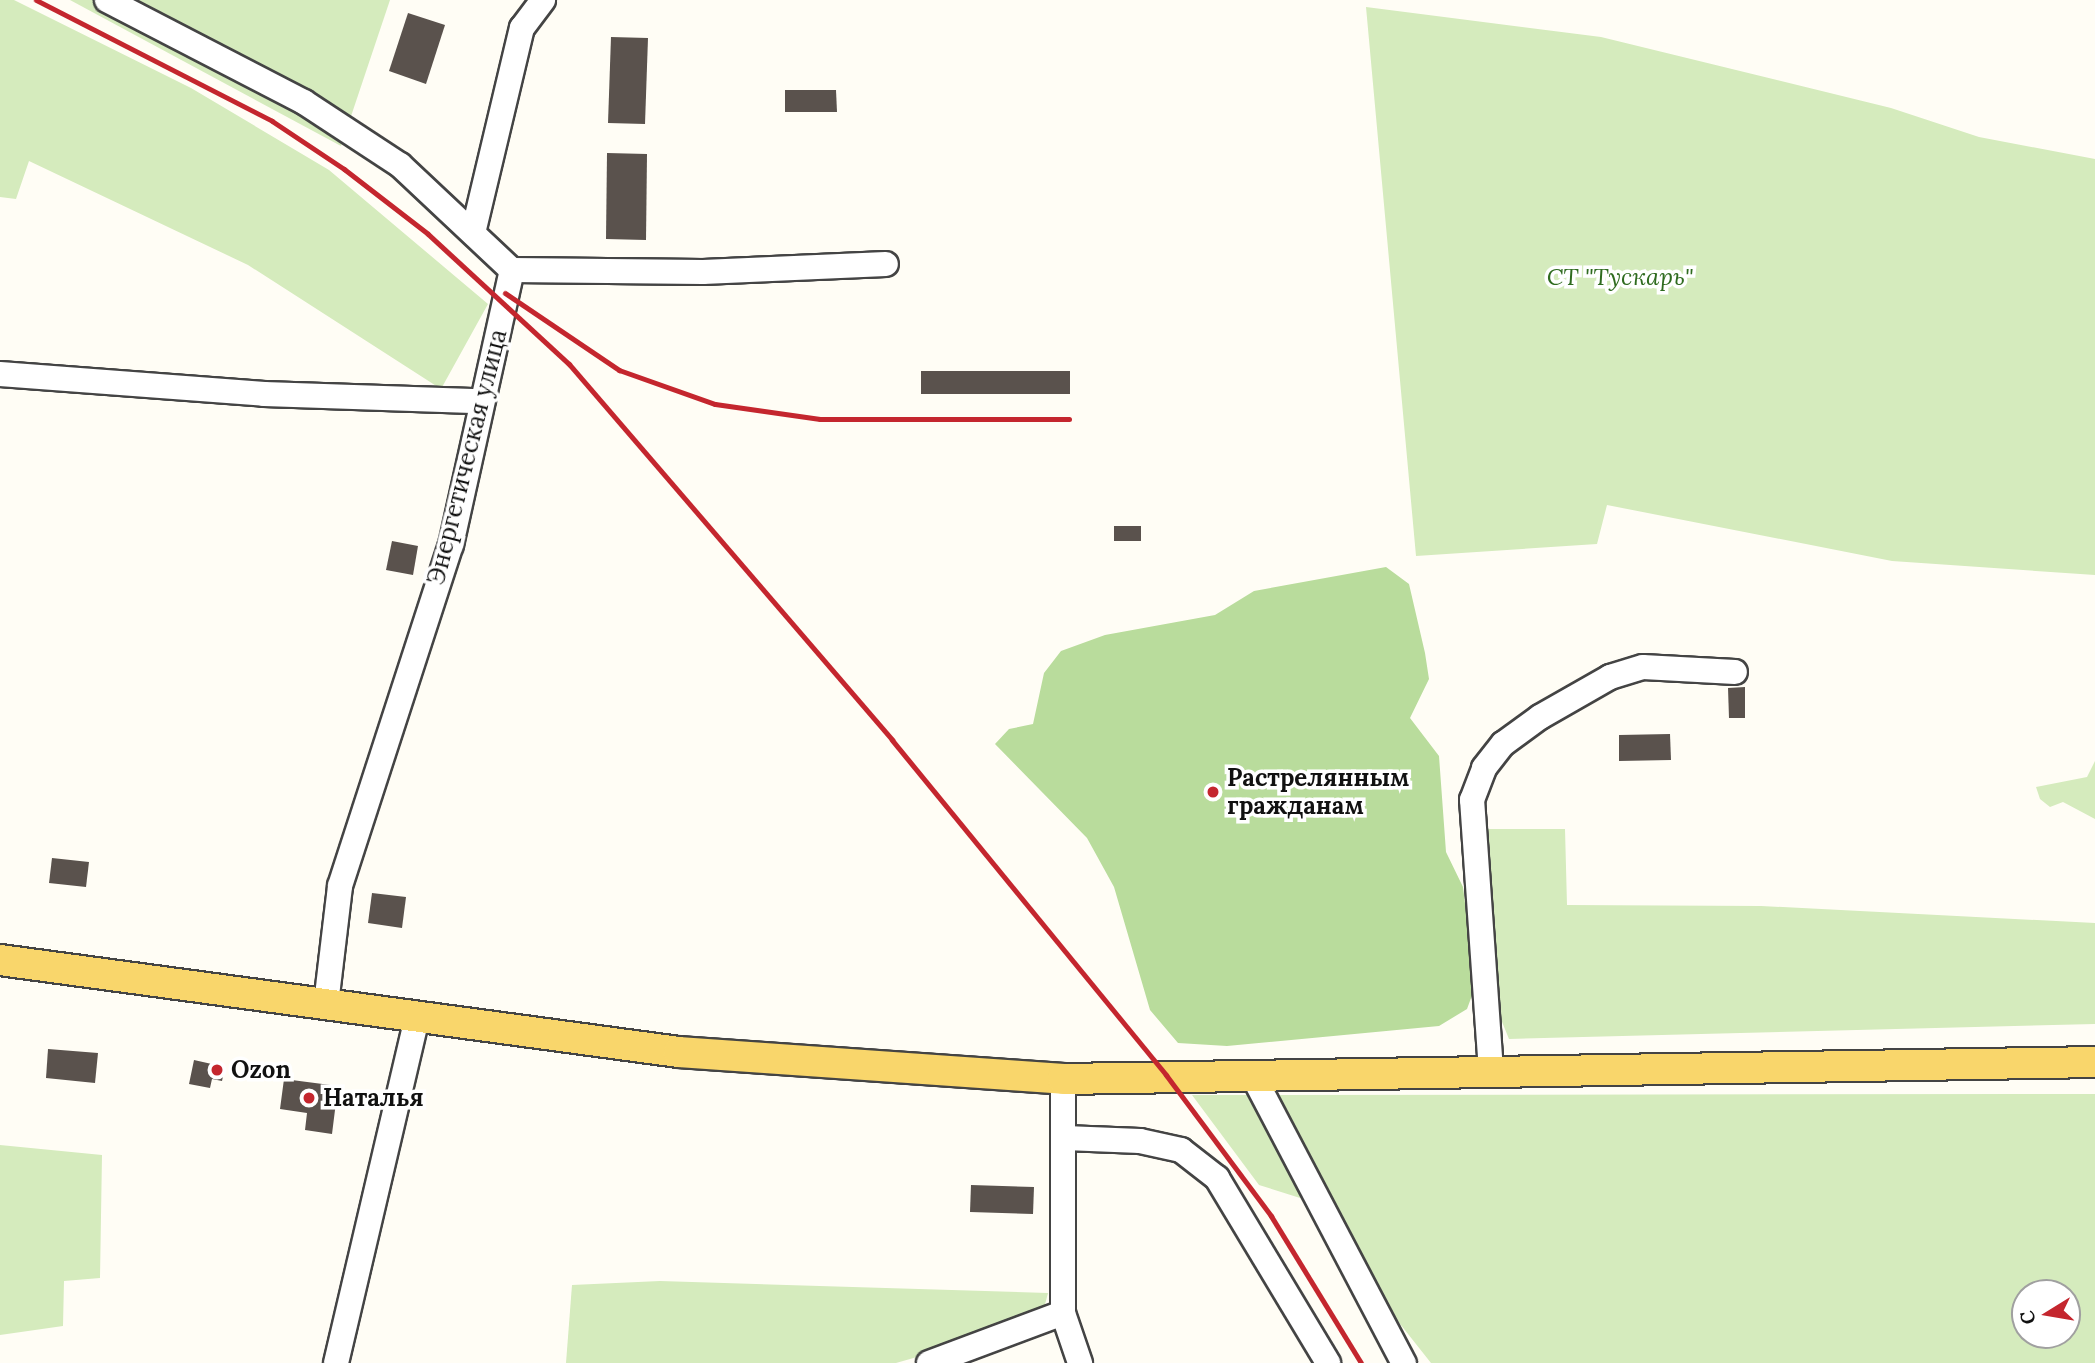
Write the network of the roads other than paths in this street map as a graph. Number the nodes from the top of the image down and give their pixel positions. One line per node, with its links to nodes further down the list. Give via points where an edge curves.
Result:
1 (107, 0): 3 (street, via 304,102 400,165)
2 (543, 0): 3 (street, via 522,28)
3 (474, 229): 5 (street)
4 (886, 264): 5 (street, via 703,272)
5 (512, 270): 7 (street, Энергетическая улица)
6 (0, 374): 7 (street, via 264,394)
7 (480, 401): 10 (street, Энергетическая улица, via 451,545 340,886)
8 (1735, 672): 13 (street, via 1643,667 1610,677 1540,717 1503,744 1484,768 1472,800)
9 (0, 960): 10 (main road)
10 (326, 1004): 11 (main road)
11 (417, 1017): 15 (main road, via 680,1052); 18 (street)
12 (2095, 1062): 13 (main road)
13 (1491, 1071): 14 (main road)
14 (1252, 1074): 15 (main road); 22 (street)
15 (1063, 1079): 16 (street)
16 (1065, 1138): 17 (street); 21 (street, via 1140,1140 1181,1150 1217,1178)
17 (1063, 1313): 19 (street); 20 (street)
18 (336, 1363)
19 (929, 1363)
20 (1080, 1363)
21 (1328, 1363)
22 (1404, 1363)

